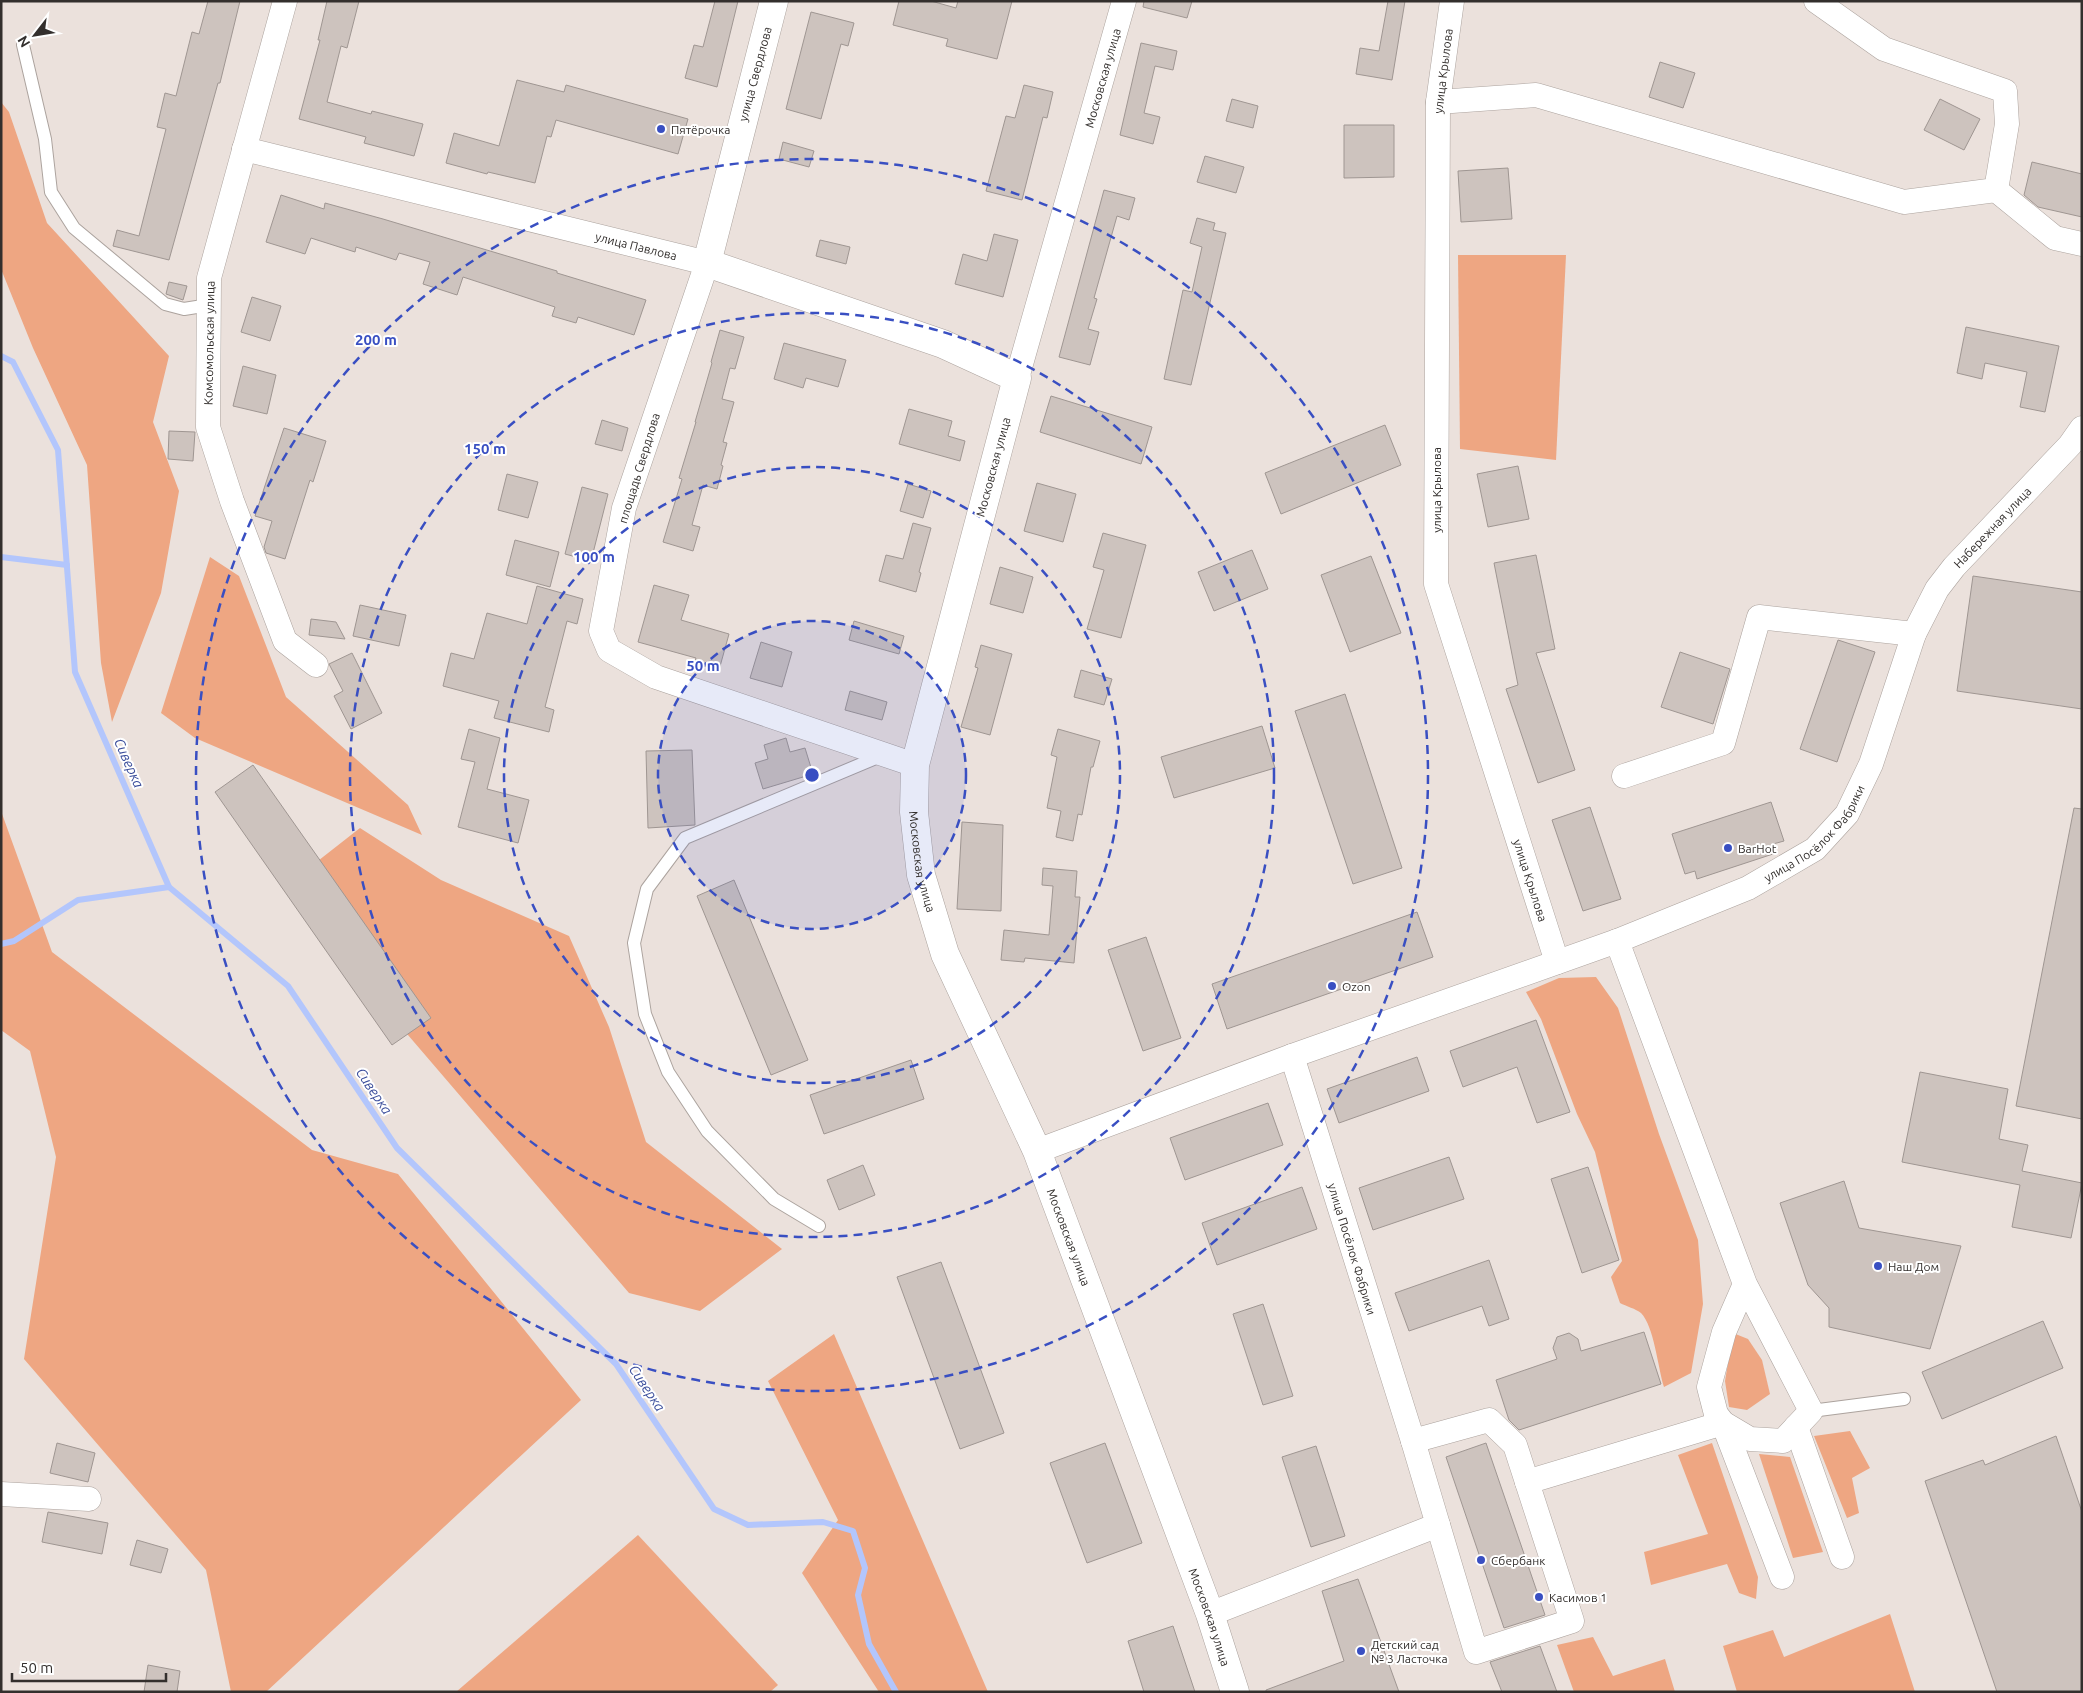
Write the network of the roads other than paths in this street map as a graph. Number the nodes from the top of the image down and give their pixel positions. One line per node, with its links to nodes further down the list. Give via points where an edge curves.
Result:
1 (285, 1): 8 (street, Комсомольская улица)
2 (774, 1): 11 (main road, улица Свердлова)
3 (1124, 1): 13 (street, Московская улица)
4 (1452, 1): 7 (street, улица Крылова)
5 (1816, 1): 9 (street, via 1884,49 2005,91 2007,124)
6 (22, 44): 12 (lane, via 45,139 51,192 74,228 165,304 184,309)
7 (1438, 102): 9 (street, via 1536,95 1904,202); 21 (street, улица Крылова, via 1436,584)
8 (244, 149): 11 (street, улица Павлова); 12 (street, Комсомольская улица, via 209,278)
9 (1996, 190): 10 (street, via 2054,238)
10 (2082, 244)
11 (707, 263): 13 (main road, улица Павлова, via 943,344); 17 (street, площадь Свердлова, via 624,508 601,631 609,650 656,678)
12 (209, 305): 16 (street, Комсомольская улица, via 208,427 285,642)
13 (1017, 378): 18 (main road, Московская улица)
14 (2082, 428): 15 (street, Набережная улица, via 2070,445 1954,567 1937,589)
15 (1914, 634): 19 (street, via 1760,617 1723,743); 20 (street, улица Посёлок Фабрики, via 1871,764 1847,814 1815,849 1748,888)
16 (316, 664)
17 (884, 754): 18 (street, площадь Свердлова); 24 (lane, via 685,838 647,889 634,943 645,1014 668,1072 707,1131 774,1199)
18 (915, 764): 23 (main road, Московская улица, via 914,812 921,875 945,954)
19 (1624, 776)
20 (1617, 941): 21 (street, улица Посёлок Фабрики); 25 (street)
21 (1557, 962): 22 (street, улица Посёлок Фабрики)
22 (1292, 1056): 23 (street, улица Посёлок Фабрики); 29 (street, улица Посёлок Фабрики)
23 (1037, 1151): 36 (main road, Московская улица)
24 (819, 1226)
25 (1745, 1284): 27 (street); 28 (street, via 1724,1332 1709,1387 1716,1414)
26 (1904, 1399): 27 (lane)
27 (1804, 1419): 28 (street, via 1783,1441 1750,1439); 34 (street)
28 (1723, 1423): 30 (street); 35 (street)
29 (1413, 1441): 30 (street, улица Посёлок Фабрики, via 1489,1420 1515,1445); 33 (street, улица Посёлок Фабрики)
30 (1527, 1482): 33 (street, улица Посёлок Фабрики, via 1572,1621 1476,1652)
31 (89, 1498): 32 (street)
32 (2, 1499)
33 (1438, 1525): 36 (street)
34 (1842, 1557)
35 (1782, 1577)
36 (1210, 1614): 37 (main road, Московская улица)
37 (1235, 1692)

